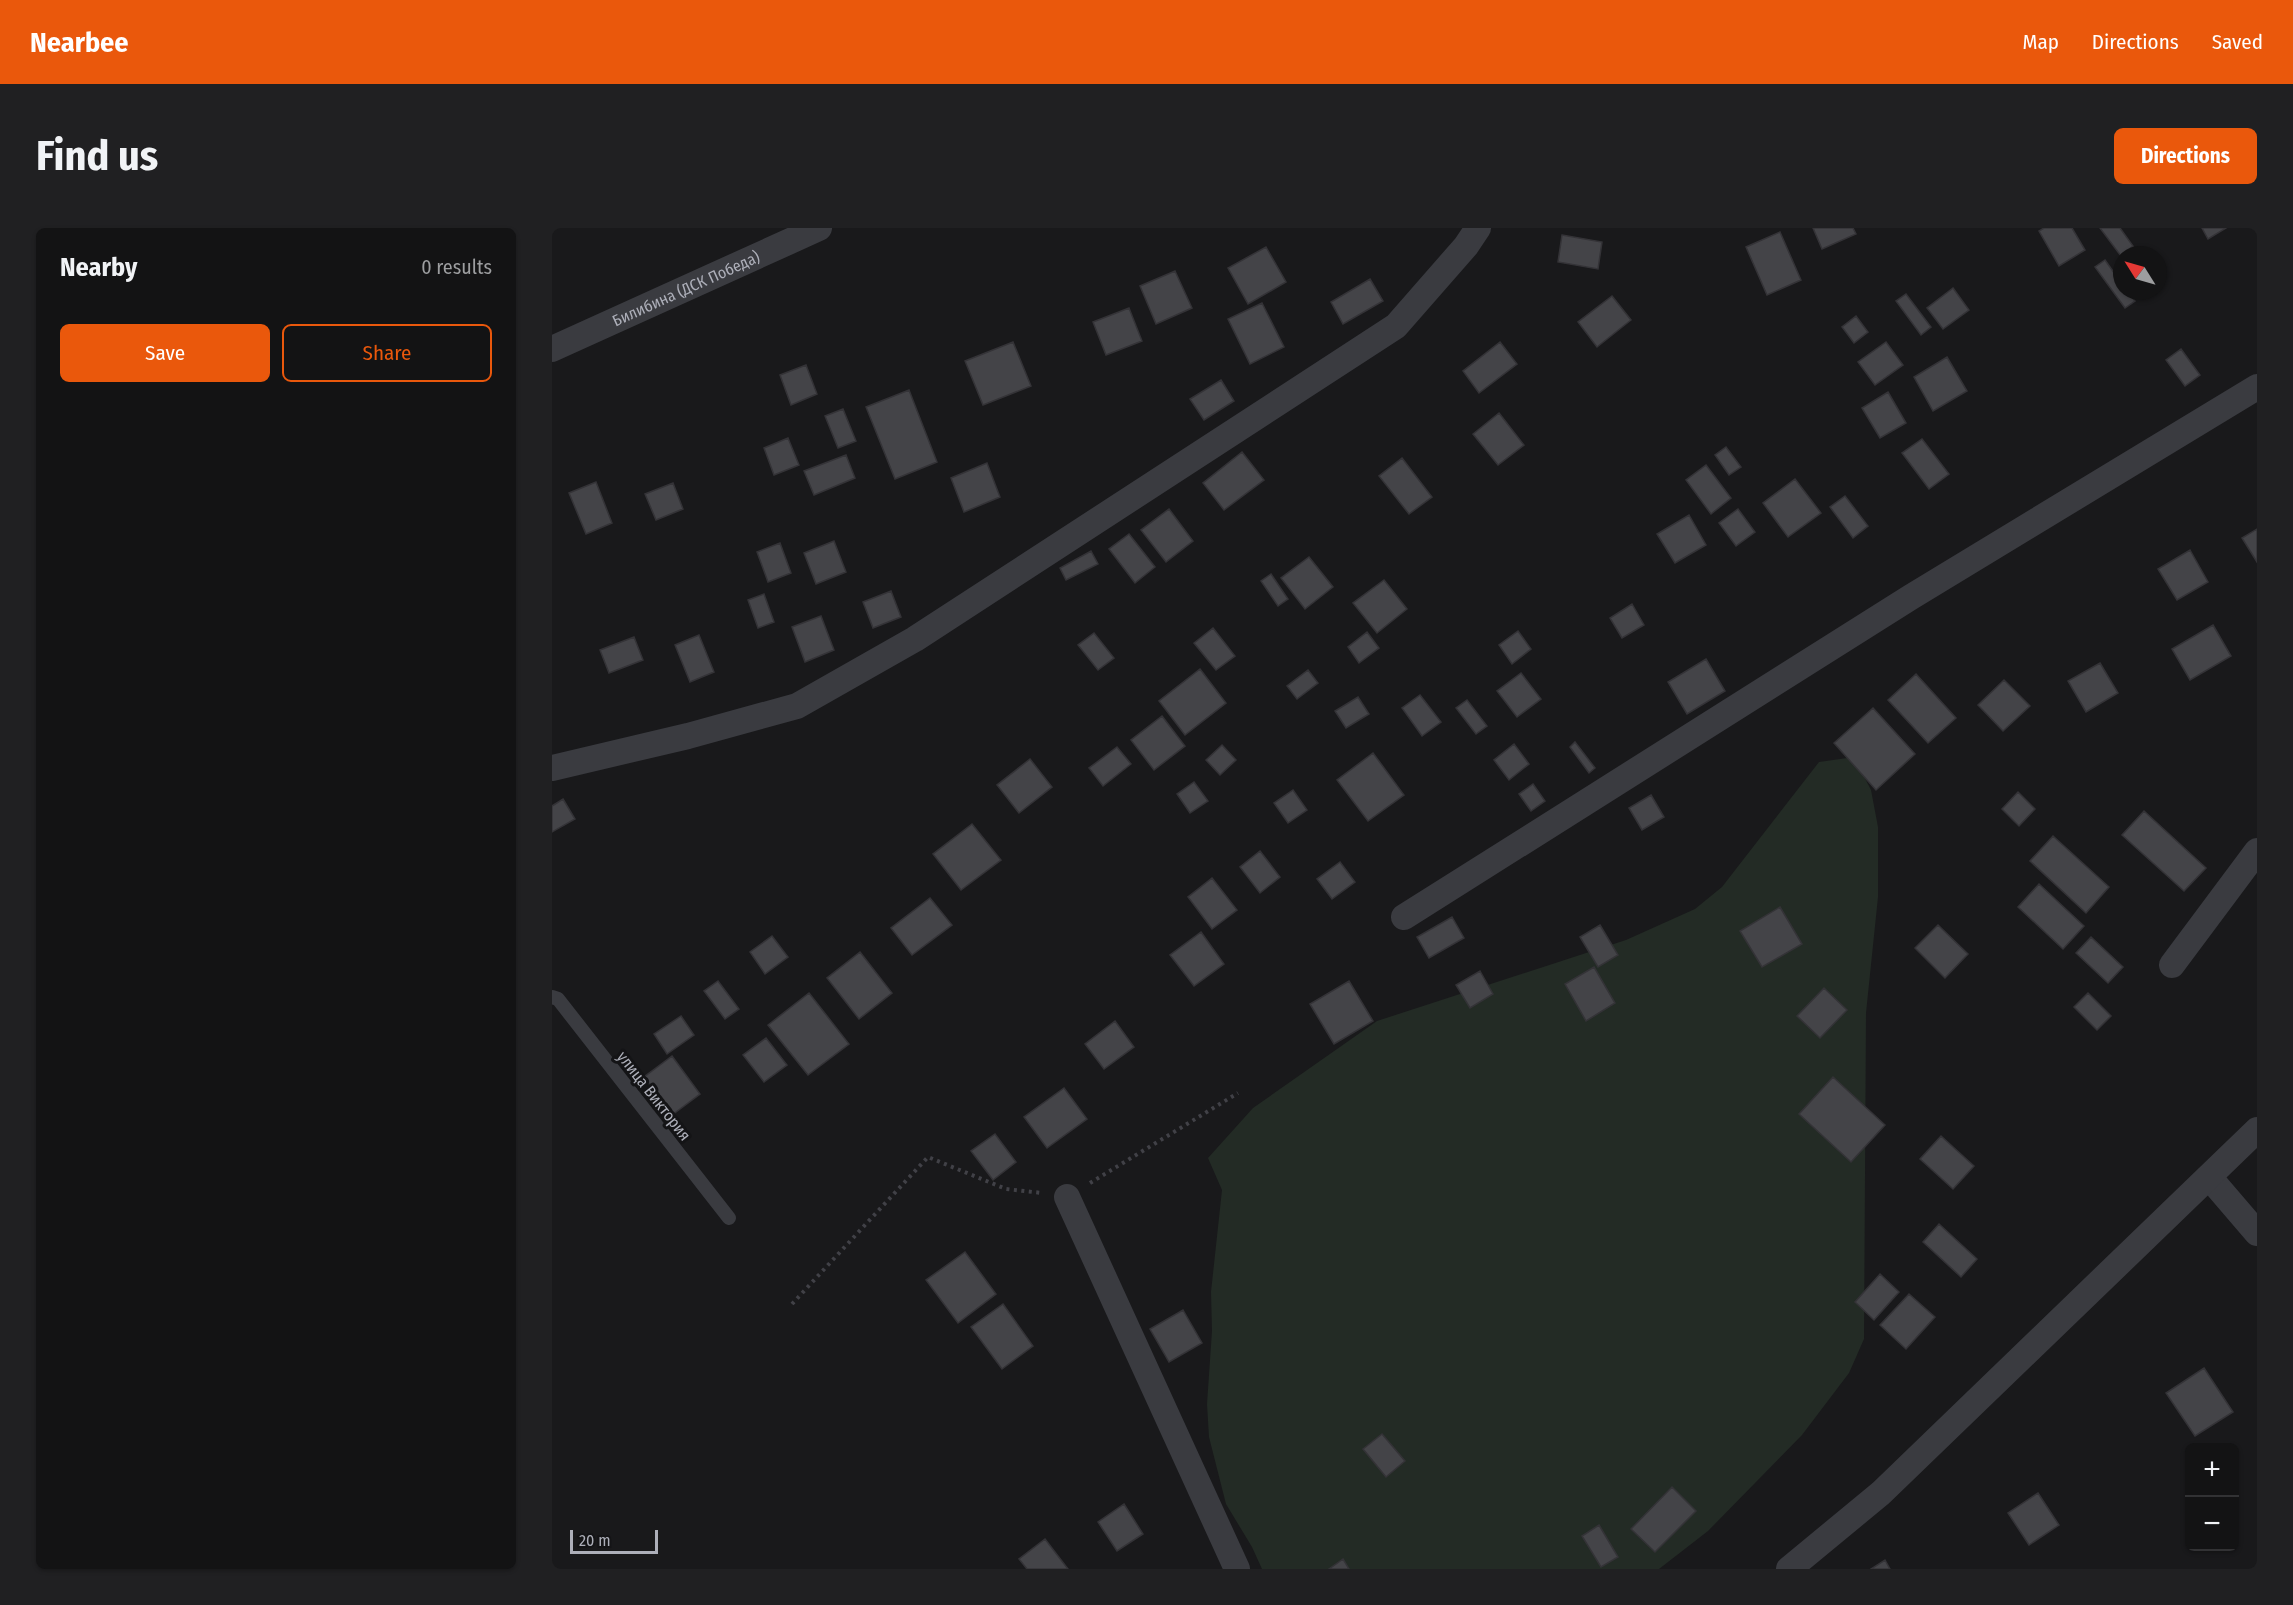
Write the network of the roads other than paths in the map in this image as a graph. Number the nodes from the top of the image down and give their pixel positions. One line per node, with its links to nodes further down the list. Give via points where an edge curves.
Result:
1 (819, 228): 3 (street, Билибина (ДСК Победа))
2 (1478, 228): 5 (street, via 1396,326 915,639 797,706)
3 (552, 350)
4 (2257, 387): 7 (street, via 1911,597)
5 (552, 768)
6 (2257, 851): 8 (street)
7 (1404, 917)
8 (2172, 965)
9 (552, 997): 13 (lane, улица Виктория, via 558,999)
10 (2257, 1130): 11 (street)
11 (2209, 1177): 14 (street); 16 (street, via 1881,1493)
12 (1067, 1197): 15 (street)
13 (729, 1218)
14 (2257, 1233)
15 (1237, 1569)
16 (1789, 1569)

